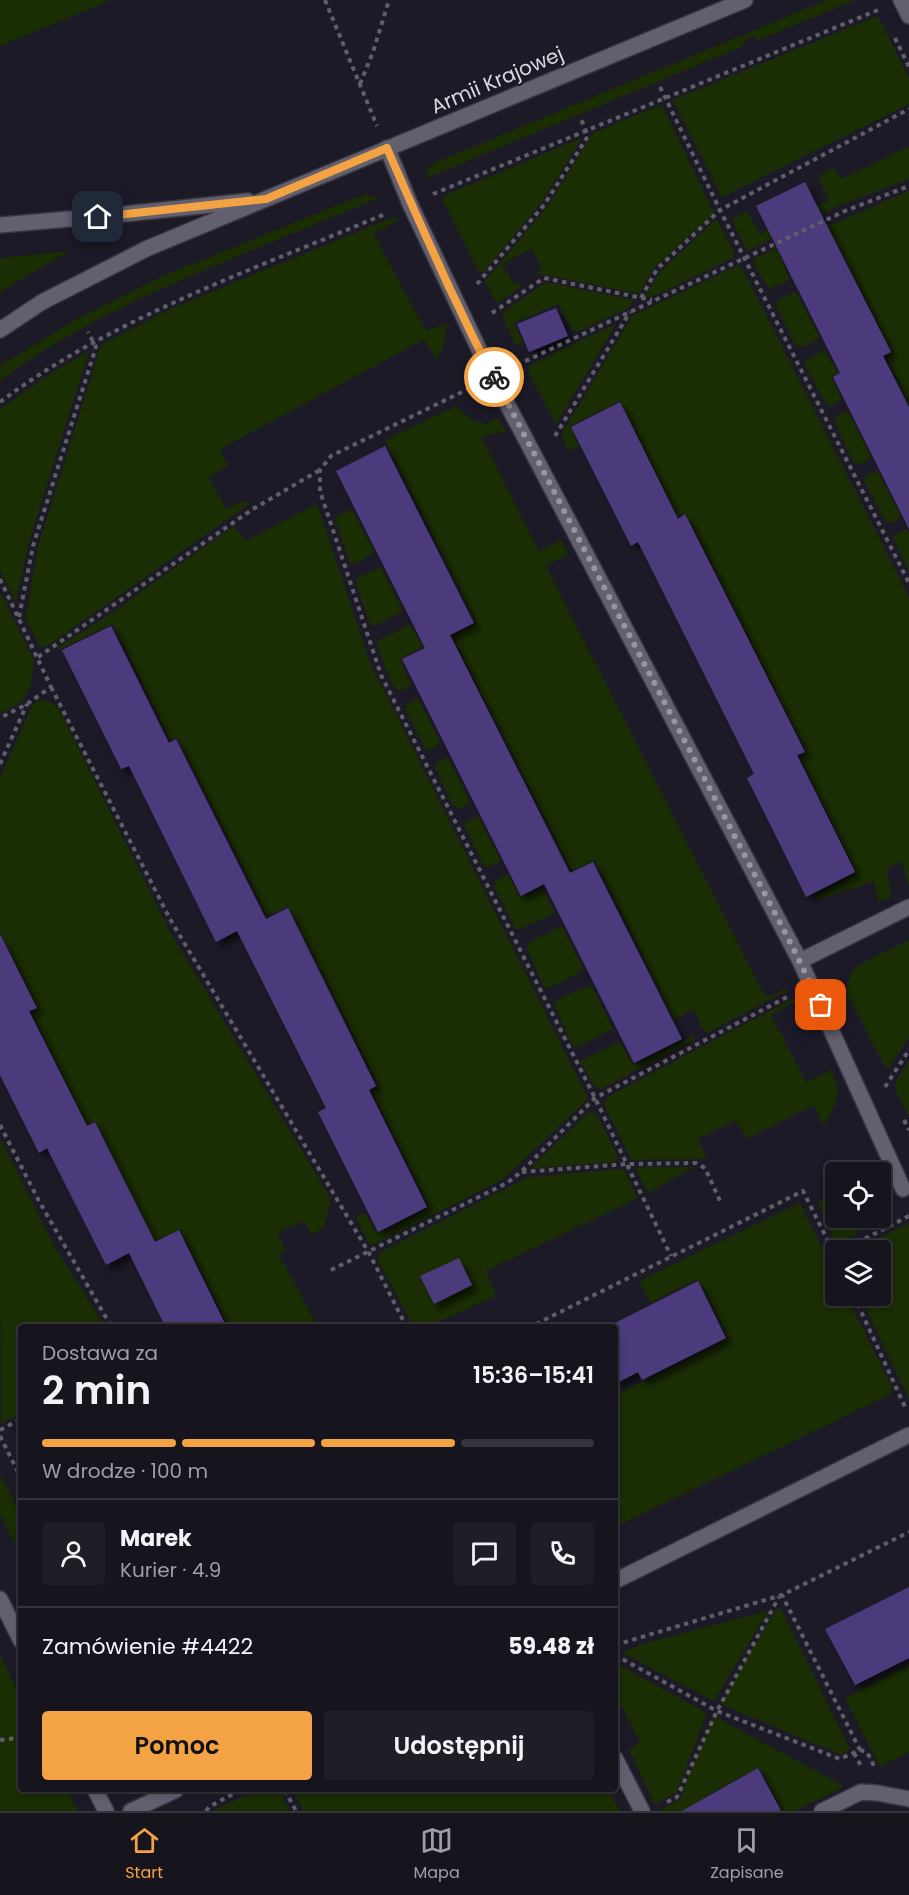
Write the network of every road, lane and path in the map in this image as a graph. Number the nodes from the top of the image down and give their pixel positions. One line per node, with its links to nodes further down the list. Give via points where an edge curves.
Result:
1 (325, 0): 7 (path)
2 (389, 0): 7 (path)
3 (745, 0): 13 (street, Armii Krajowej)
4 (901, 0): 6 (street)
5 (886, 6): 9 (path)
6 (909, 16)
7 (360, 85): 13 (path)
8 (660, 87): 9 (path)
9 (665, 98): 12 (path); 17 (path)
10 (909, 109): 17 (path)
11 (581, 119): 12 (path)
12 (585, 130): 16 (path); 20 (path, via 588,136 544,205)
13 (387, 148): 15 (street, Armii Krajowej); 16 (street)
14 (909, 186): 19 (path)
15 (266, 199): 18 (street, Armii Krajowej); 25 (street, Armii Krajowej, via 148,248 42,302)
16 (410, 204): 27 (path, via 171,304); 28 (street)
17 (720, 210): 19 (path); 21 (path, via 657,270)
18 (0, 225)
19 (744, 257): 22 (path); 33 (path)
20 (477, 284)
21 (641, 298): 22 (path); 24 (path, via 544,278)
22 (652, 300): 23 (path)
23 (631, 311): 28 (path); 30 (path)
24 (492, 313)
25 (0, 330)
26 (88, 332): 27 (path)
27 (93, 343): 29 (path); 34 (path, via 96,347 33,546)
28 (494, 376): 31 (path, via 331,456); 41 (street)
29 (0, 402)
30 (554, 437)
31 (320, 470): 35 (path, via 253,508); 44 (path, via 320,491 381,675)
32 (0, 579): 34 (path)
33 (909, 583)
34 (19, 617): 35 (path)
35 (38, 657): 36 (path)
36 (51, 687): 37 (path); 55 (path, via 170,919)
37 (27, 705): 38 (path); 39 (path)
38 (0, 718)
39 (0, 764)
40 (909, 907): 41 (street)
41 (800, 961): 42 (street)
42 (811, 984): 44 (path); 45 (street)
43 (909, 1050): 45 (path)
44 (596, 1098): 48 (path); 49 (path)
45 (869, 1111): 50 (street)
46 (0, 1125): 47 (path)
47 (1, 1131): 59 (path)
48 (627, 1164): 49 (path); 51 (path, via 696,1162 705,1168); 56 (path)
49 (521, 1172): 55 (path, via 507,1183)
50 (903, 1189)
51 (720, 1201)
52 (909, 1216): 54 (path)
53 (828, 1240): 56 (path, via 803,1191)
54 (862, 1240)
55 (369, 1252): 57 (path); 60 (path)
56 (671, 1256): 61 (path)
57 (331, 1270)
58 (859, 1306): 62 (path)
59 (110, 1324)
60 (405, 1324)
61 (536, 1324)
62 (909, 1415)
63 (18, 1421): 64 (path)
64 (0, 1430)
65 (909, 1435): 69 (street)
66 (0, 1436): 67 (path)
67 (18, 1472)
68 (909, 1532): 70 (path)
69 (618, 1580)
70 (781, 1596): 73 (path); 75 (path); 75 (path, via 860,1750 840,1759)
71 (0, 1599): 72 (street)
72 (18, 1635)
73 (618, 1644)
74 (618, 1657): 75 (path)
75 (717, 1711): 83 (path)
76 (18, 1738): 77 (path)
77 (0, 1740)
78 (618, 1764): 89 (street)
79 (96, 1792): 85 (street)
80 (172, 1792): 86 (street)
81 (236, 1792): 87 (path)
82 (286, 1792): 88 (path)
83 (677, 1797)
84 (909, 1799): 90 (street, via 861,1792)
85 (106, 1811)
86 (131, 1811)
87 (206, 1811)
88 (296, 1811)
89 (642, 1811)
90 (822, 1811)

